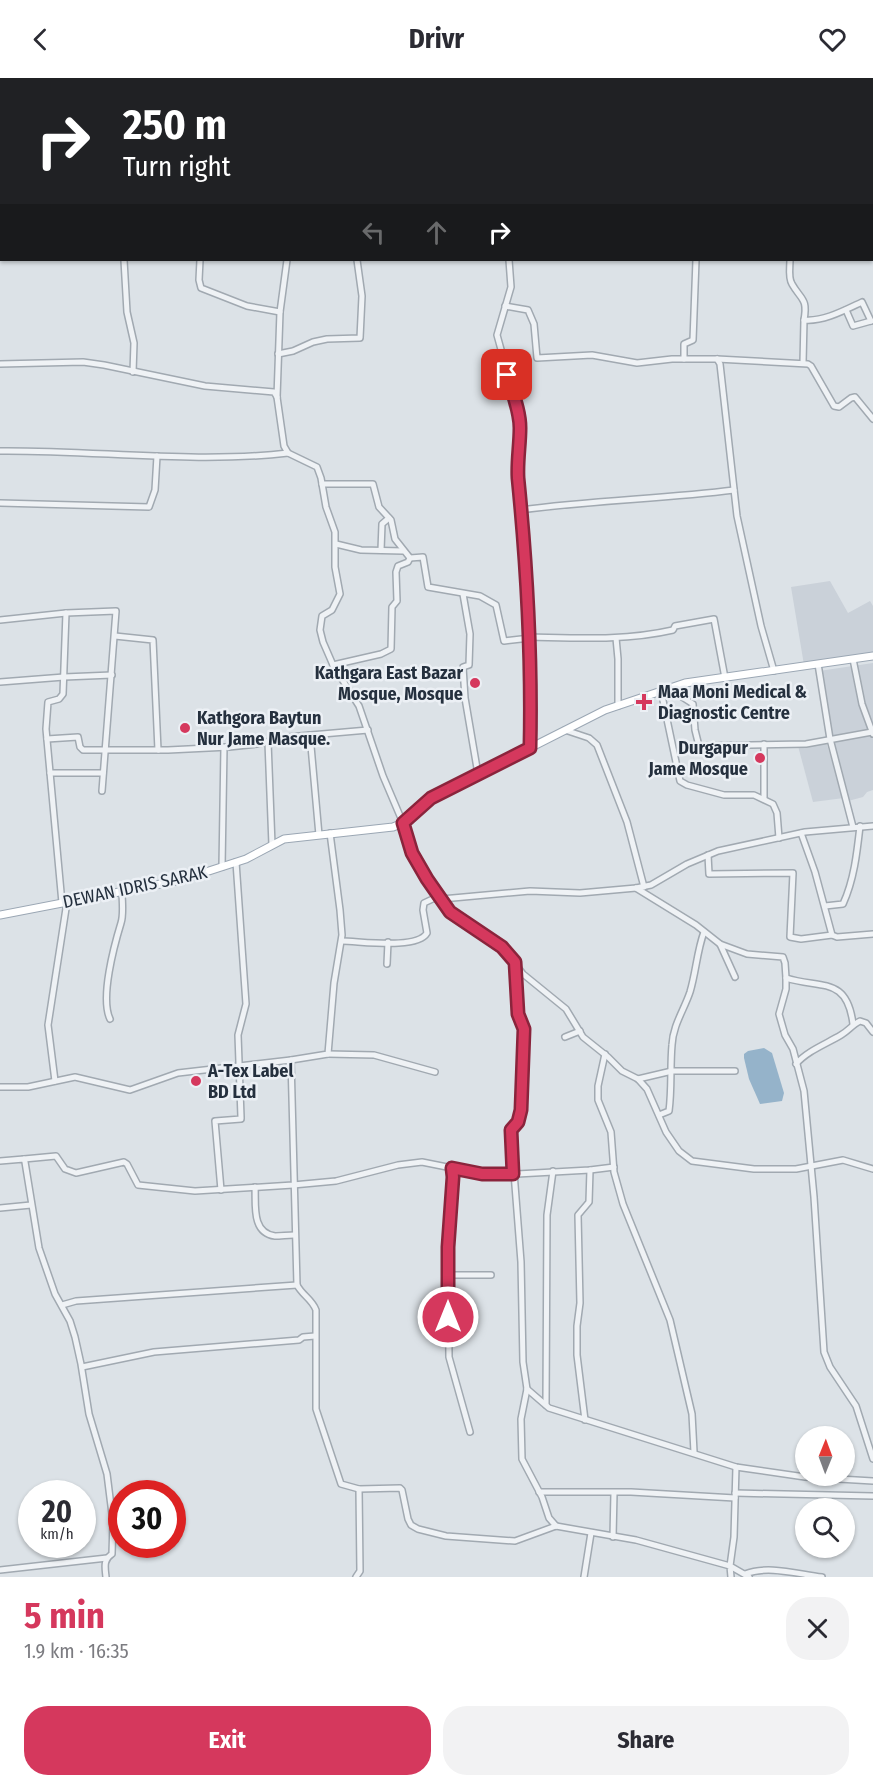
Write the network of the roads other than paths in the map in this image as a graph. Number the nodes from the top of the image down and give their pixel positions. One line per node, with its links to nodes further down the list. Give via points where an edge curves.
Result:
1 (124, 261): 18 (street, via 127,312 134,343)
2 (200, 261): 10 (street, via 201,288 247,306)
3 (287, 261): 10 (street)
4 (357, 261): 13 (street, via 362,296 360,338 320,340)
5 (509, 261): 8 (street, via 511,287)
6 (696, 261): 14 (street, via 693,340 684,344)
7 (790, 261): 11 (street, via 790,282 802,296)
8 (505, 306): 14 (street, via 528,310 534,324 537,358 592,355 637,363); 27 (street, via 496,335 518,411)
9 (846, 310): 11 (street); 12 (street, via 853,326); 12 (street, via 862,302)
10 (280, 312): 13 (street)
11 (804, 320): 16 (street)
12 (872, 321)
13 (278, 354): 19 (street)
14 (684, 359): 15 (street)
15 (717, 359): 16 (street); 25 (street)
16 (803, 363): 20 (street, via 812,366 834,406 855,397)
17 (0, 364): 18 (street, via 83,362)
18 (133, 372): 19 (street, via 205,386 274,392)
19 (277, 397): 22 (street)
20 (873, 419)
21 (0, 451): 23 (street)
22 (288, 453): 23 (street, via 215,458); 24 (street, via 317,467)
23 (157, 456): 26 (street, via 149,507)
24 (322, 484): 28 (street, via 373,484 376,498); 29 (street)
25 (734, 490): 27 (street); 43 (street, via 751,586)
26 (0, 503)
27 (521, 510): 37 (street)
28 (389, 518): 30 (street, via 382,524); 31 (street)
29 (336, 544): 30 (street); 42 (street, via 340,594 332,610 322,616 320,630)
30 (381, 550): 31 (street)
31 (403, 551): 32 (street)
32 (410, 558): 33 (street, via 423,557 428,587); 42 (street, via 396,572 391,649)
33 (463, 594): 37 (street, via 480,596 496,605 505,641); 65 (street, via 470,634 469,664 463,667 465,698)
34 (66, 613): 35 (street); 36 (street, via 115,611); 45 (street)
35 (0, 620)
36 (115, 636): 44 (street); 62 (street, via 153,640)
37 (530, 638): 38 (street); 60 (street)
38 (616, 638): 46 (street, via 644,636 714,619); 50 (street)
39 (873, 656): 40 (main road)
40 (853, 659): 41 (main road); 53 (street, via 862,704)
41 (818, 664): 43 (main road); 56 (street)
42 (333, 665): 51 (street)
43 (774, 671): 46 (main road)
44 (112, 675): 45 (street); 61 (street)
45 (64, 677): 47 (street); 55 (street, via 62,698 47,706)
46 (726, 678): 48 (main road)
47 (0, 682)
48 (680, 685): 49 (main road); 58 (street, via 682,697 693,704 699,746)
49 (661, 691): 50 (main road); 67 (street, via 680,781 724,795)
50 (618, 706): 52 (main road)
51 (368, 730): 54 (street); 68 (street)
52 (565, 730): 60 (main road); 80 (street, via 597,745 627,822)
53 (873, 733): 56 (street)
54 (310, 735): 57 (street); 74 (street)
55 (47, 739): 61 (street, via 78,736 83,750); 63 (street)
56 (830, 739): 58 (street, via 806,744); 69 (street)
57 (268, 742): 59 (street); 76 (street)
58 (764, 744): 67 (street)
59 (224, 747): 62 (street); 79 (street)
60 (530, 748): 65 (main road)
61 (105, 750): 62 (street); 64 (street)
62 (158, 750)
63 (50, 773): 64 (street); 84 (street)
64 (103, 773): 66 (street)
65 (478, 774): 68 (main road, via 431,798)
66 (102, 791)
67 (764, 798): 75 (street, via 777,813)
68 (403, 823): 72 (main road, DEWAN IDRIS SARAK); 83 (street, via 412,853)
69 (853, 826): 70 (street); 73 (street)
70 (860, 826): 71 (street); 85 (street, via 847,895 843,904)
71 (873, 826)
72 (330, 833): 74 (main road, DEWAN IDRIS SARAK); 90 (street)
73 (801, 833): 75 (street); 85 (street)
74 (319, 835): 76 (main road, DEWAN IDRIS SARAK, via 284,839)
75 (779, 838): 77 (street)
76 (272, 845): 78 (main road, DEWAN IDRIS SARAK)
77 (708, 855): 80 (street); 89 (street, via 709,874 793,873 790,937)
78 (236, 862): 79 (main road, DEWAN IDRIS SARAK); 106 (street, via 246,1004 239,1026)
79 (222, 867): 82 (main road, DEWAN IDRIS SARAK, via 181,880)
80 (644, 887): 81 (street)
81 (636, 888): 83 (street); 87 (street)
82 (122, 891): 84 (main road, DEWAN IDRIS SARAK); 97 (street, via 121,922 107,993)
83 (441, 898): 91 (street, via 424,903 424,937 418,941); 93 (street, via 450,912 502,947)
84 (64, 902): 86 (main road, DEWAN IDRIS SARAK); 111 (street, via 48,1025)
85 (825, 906): 89 (street)
86 (0, 915)
87 (704, 932): 92 (street); 107 (street, via 691,988 673,1035)
88 (873, 934): 89 (street)
89 (832, 935)
90 (342, 941): 91 (street); 102 (street)
91 (388, 942): 94 (street)
92 (720, 944): 95 (street); 96 (street, via 747,954 783,957)
93 (515, 962): 99 (street, via 531,981 566,1009); 122 (street, via 518,1014 524,1029 521,1110 511,1130)
94 (387, 964)
95 (735, 977)
96 (786, 978): 98 (street, via 837,990 847,1000); 105 (street, via 778,1014)
97 (110, 1019)
98 (853, 1024): 100 (street, via 866,1023); 105 (street)
99 (580, 1031): 101 (street); 103 (street)
100 (873, 1032)
101 (565, 1037)
102 (328, 1054): 104 (street); 109 (street, via 374,1055)
103 (605, 1054): 110 (street, via 622,1071); 117 (street, via 598,1100 611,1132)
104 (291, 1060): 106 (street); 123 (street)
105 (796, 1064): 116 (street, via 804,1091)
106 (238, 1066): 111 (street, via 178,1073 130,1090 75,1077); 125 (street, via 241,1119 215,1121)
107 (672, 1071): 108 (street); 110 (street); 113 (street, via 669,1111)
108 (735, 1071)
109 (435, 1072)
110 (638, 1079): 113 (street)
111 (55, 1081): 112 (street, via 28,1087)
112 (0, 1087)
113 (659, 1115): 116 (street, via 666,1132 692,1161 776,1170)
114 (24, 1159): 115 (street); 125 (street, via 56,1156 65,1169 76,1173 124,1162 138,1185); 126 (street)
115 (0, 1161)
116 (810, 1166): 119 (street, via 843,1160); 140 (street, via 824,1352 856,1406)
117 (614, 1167): 120 (street); 139 (street, via 623,1204 670,1320 692,1414)
118 (452, 1168): 122 (street, via 482,1174); 123 (street, via 422,1162 336,1181); 129 (street)
119 (873, 1169)
120 (590, 1170): 121 (street); 137 (street, via 589,1202 578,1215 580,1303 576,1355)
121 (553, 1171): 122 (street); 136 (street, via 546,1215)
122 (513, 1174): 135 (street)
123 (293, 1185): 124 (street); 128 (street)
124 (255, 1187): 125 (street); 128 (street, via 262,1231 274,1236)
125 (221, 1190)
126 (31, 1205): 127 (street); 132 (street, via 39,1248)
127 (0, 1208)
128 (294, 1235): 131 (street)
129 (448, 1275): 130 (street); 138 (street, via 449,1357)
130 (491, 1275)
131 (297, 1285): 132 (street); 133 (street, via 314,1303)
132 (62, 1305): 134 (street, via 73,1329)
133 (315, 1336): 134 (street, via 154,1352); 143 (street, via 316,1409 341,1484)
134 (82, 1367): 151 (street, via 89,1414 110,1496 113,1548)
135 (527, 1389): 136 (street); 144 (street, via 521,1419 522,1459)
136 (546, 1405): 137 (street)
137 (585, 1420): 139 (street)
138 (470, 1432)
139 (694, 1452): 141 (street)
140 (873, 1459)
141 (736, 1467): 142 (street); 146 (street)
142 (873, 1481)
143 (359, 1489): 148 (street, via 400,1488 411,1525 446,1536 515,1541); 156 (street, via 360,1571)
144 (539, 1492): 145 (street); 148 (street)
145 (614, 1493): 146 (street); 150 (street)
146 (735, 1495): 147 (street); 152 (street)
147 (873, 1496)
148 (556, 1526): 149 (street)
149 (591, 1533): 150 (street); 157 (street)
150 (614, 1537): 152 (street)
151 (106, 1558): 153 (street); 155 (street)
152 (730, 1566): 154 (street); 158 (street)
153 (0, 1570)
154 (747, 1575): 159 (street, via 756,1569)
155 (106, 1577)
156 (356, 1577)
157 (584, 1577)
158 (730, 1577)
159 (822, 1577)

